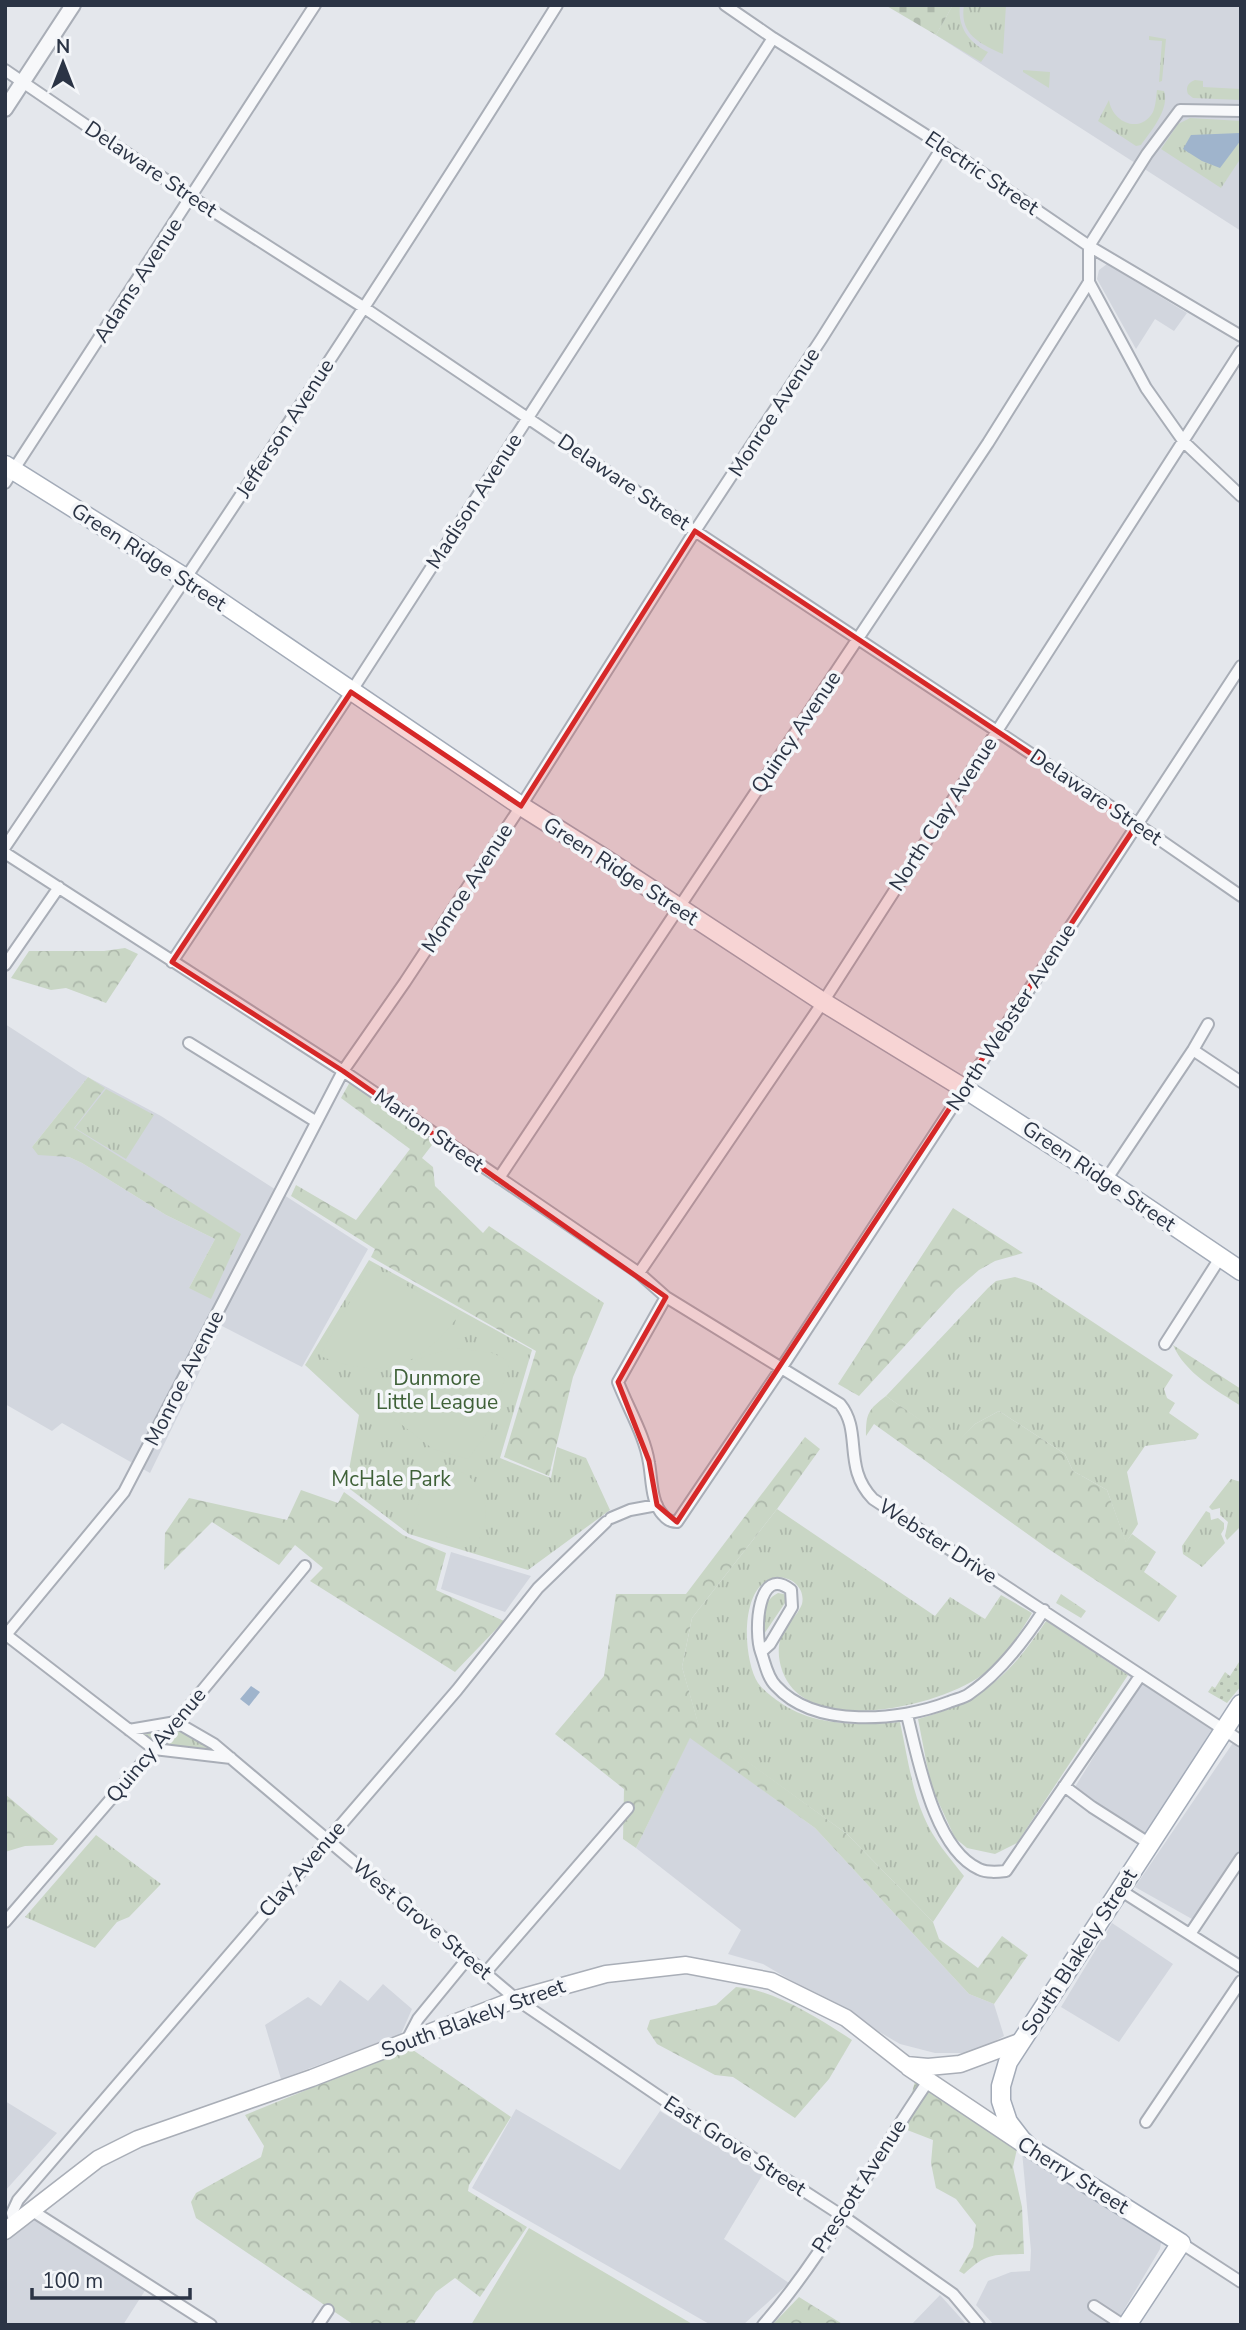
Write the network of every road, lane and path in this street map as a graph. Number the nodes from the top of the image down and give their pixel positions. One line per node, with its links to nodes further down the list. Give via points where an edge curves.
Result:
1 (73, 5): 7 (street)
2 (314, 5): 11 (street, Adams Avenue)
3 (557, 5): 14 (street, Jefferson Avenue)
4 (725, 5): 5 (street, Electric Street)
5 (773, 38): 10 (street, Electric Street); 17 (street, Madison Avenue)
6 (5, 71): 7 (street, Delaware Street)
7 (24, 82): 8 (street); 11 (street, Delaware Street)
8 (5, 109)
9 (1241, 111): 12 (street, via 1180,110)
10 (943, 146): 12 (street, Electric Street); 21 (street, Monroe Avenue)
11 (191, 197): 14 (street, Delaware Street); 19 (street, Adams Avenue)
12 (1089, 246): 13 (street); 15 (street, Electric Street)
13 (1089, 282): 18 (street, via 1146,388); 23 (street, Quincy Avenue)
14 (363, 307): 17 (street, Delaware Street); 22 (street, Jefferson Avenue)
15 (1241, 336)
16 (1241, 351): 18 (street, North Clay Avenue)
17 (528, 417): 21 (street, Delaware Street); 25 (street, Madison Avenue)
18 (1184, 442): 20 (street); 26 (street, North Clay Avenue)
19 (8, 473): 22 (main road, Green Ridge Street)
20 (1241, 496)
21 (695, 531): 23 (street, Delaware Street); 27 (street, Monroe Avenue)
22 (187, 579): 25 (main road, Green Ridge Street); 29 (street, Jefferson Avenue)
23 (859, 638): 26 (street, Delaware Street); 33 (street, Quincy Avenue)
24 (1241, 666): 28 (street, North Webster Avenue)
25 (351, 692): 27 (main road, Green Ridge Street); 34 (street, Madison Avenue)
26 (996, 730): 28 (street, Delaware Street); 36 (street, North Clay Avenue)
27 (521, 806): 33 (main road, Green Ridge Street); 40 (street, Monroe Avenue)
28 (1137, 824): 32 (street, Delaware Street); 42 (street, North Webster Avenue)
29 (5, 847)
30 (5, 853): 31 (street, Marion Street)
31 (59, 887): 34 (street, Marion Street); 35 (street)
32 (1241, 897)
33 (678, 907): 36 (main road, Green Ridge Street); 44 (street, Quincy Avenue)
34 (172, 962): 40 (street, Marion Street)
35 (5, 965)
36 (823, 1002): 42 (main road, Green Ridge Street); 48 (street, North Clay Avenue)
37 (1208, 1024): 39 (street)
38 (188, 1042): 43 (street)
39 (1193, 1050): 41 (street); 45 (street)
40 (343, 1071): 43 (street, Monroe Avenue); 44 (street, Marion Street)
41 (1241, 1083)
42 (965, 1089): 45 (main road, Green Ridge Street); 51 (street, North Webster Avenue)
43 (315, 1121): 56 (street, Monroe Avenue, via 124,1492)
44 (499, 1178): 48 (street, Marion Street)
45 (1106, 1180): 46 (main road, Green Ridge Street)
46 (1220, 1258): 47 (main road, Green Ridge Street); 50 (street)
47 (1241, 1271)
48 (639, 1273): 49 (street, Marion Street)
49 (666, 1297): 51 (street, Marion Street); 53 (street, via 618,1382 646,1453)
50 (1165, 1344)
51 (782, 1367): 52 (street, Marion Street, via 840,1404); 53 (street, via 681,1519 671,1521)
52 (848, 1414): 55 (street, Webster Drive, via 854,1467 864,1490)
53 (657, 1505): 69 (street, Clay Avenue, via 608,1520 538,1588 457,1690)
54 (305, 1566): 61 (street, Quincy Avenue)
55 (1044, 1610): 58 (street, Webster Drive); 60 (street, via 1011,1655 968,1695)
56 (6, 1635): 63 (street)
57 (761, 1652): 57 (street, via 792,1607 791,1590 786,1586 779,1584 764,1592 759,1605 757,1641); 60 (street, via 776,1686 810,1709 875,1717)
58 (1140, 1676): 62 (street, Webster Drive); 67 (street)
59 (1241, 1704): 62 (main road, South Blakely Street)
60 (907, 1715): 67 (street, via 926,1793 954,1849 978,1870 1006,1871)
61 (176, 1722): 63 (street); 65 (street, Quincy Avenue); 66 (street, West Grove Street)
62 (1223, 1729): 64 (street, Webster Drive); 70 (main road, South Blakely Street)
63 (129, 1730): 65 (street)
64 (1241, 1741)
65 (154, 1749): 66 (street); 73 (street, Quincy Avenue)
66 (231, 1759): 69 (street, West Grove Street)
67 (1064, 1786): 70 (street)
68 (628, 1808): 77 (street)
69 (327, 1839): 75 (street, West Grove Street); 88 (street, Clay Avenue, via 18,2200)
70 (1150, 1844): 72 (main road, South Blakely Street)
71 (1241, 1858): 74 (street)
72 (1120, 1890): 74 (street); 80 (main road, South Blakely Street)
73 (5, 1922)
74 (1190, 1934): 76 (street)
75 (468, 1958): 77 (street, West Grove Street); 81 (street, via 418,2019)
76 (1241, 1967)
77 (486, 1972): 79 (street, West Grove Street)
78 (1241, 1981): 84 (street)
79 (516, 1999): 81 (main road, South Blakely Street); 82 (main road, South Blakely Street, via 606,1974 686,1965 771,1981 846,2018); 87 (street, East Grove Street)
80 (1022, 2041): 82 (main road, South Blakely Street, via 960,2064); 85 (main road, via 1008,2062 1000,2093 1008,2122)
81 (406, 2042): 86 (main road, South Blakely Street, via 138,2139 98,2159)
82 (906, 2065): 83 (main road, Cherry Street)
83 (929, 2080): 85 (main road, Cherry Street); 87 (street, Prescott Avenue, via 892,2132)
84 (1146, 2122)
85 (1030, 2148): 89 (main road, Cherry Street)
86 (31, 2210): 88 (main road, Clay Avenue); 93 (street)
87 (844, 2217): 95 (street, Prescott Avenue); 96 (street, East Grove Street, via 953,2294)
88 (10, 2227)
89 (1181, 2243): 90 (street, Cherry Street); 97 (main road)
90 (1241, 2282)
91 (1094, 2306): 97 (street)
92 (328, 2310): 94 (street)
93 (211, 2325)
94 (318, 2325)
95 (762, 2325)
96 (979, 2325)
97 (1125, 2325)

